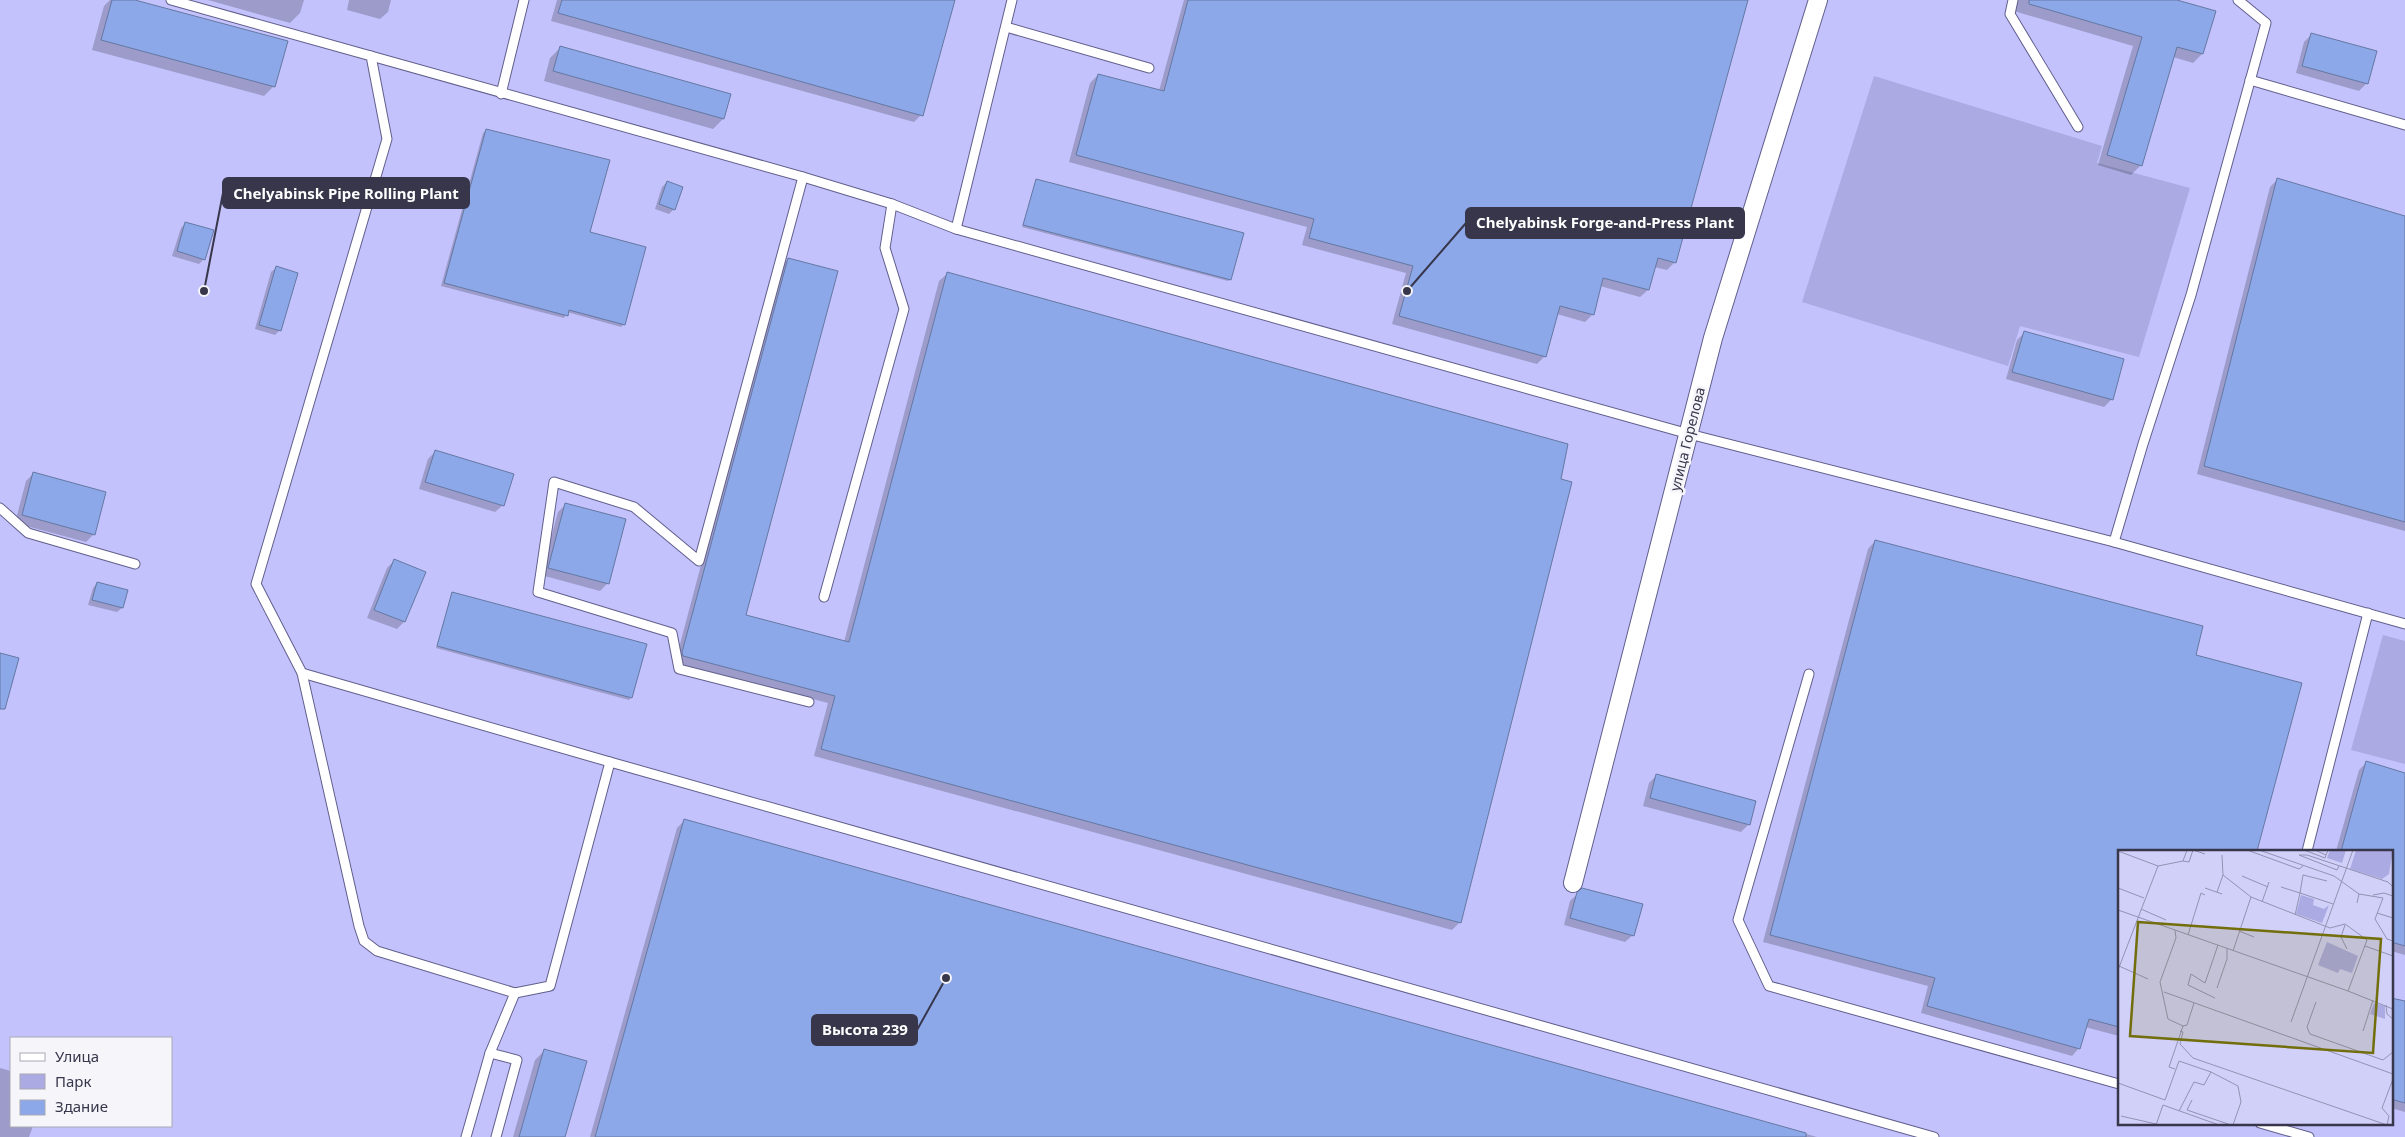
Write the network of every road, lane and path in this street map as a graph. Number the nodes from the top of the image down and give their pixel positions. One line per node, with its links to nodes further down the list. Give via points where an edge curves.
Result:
1 (171, 0): 8 (lane)
2 (524, 0): 11 (lane)
3 (1012, 0): 7 (lane)
4 (1818, 0): 17 (street, улица Горелова, via 1713,338)
5 (2013, 0): 13 (lane, via 2010,14)
6 (2238, 0): 10 (lane, via 2266,23)
7 (1006, 27): 9 (lane); 16 (lane)
8 (371, 56): 11 (lane); 24 (lane, via 387,139 256,584)
9 (1149, 68)
10 (2250, 80): 12 (lane); 19 (lane, via 2192,295)
11 (501, 94): 14 (lane)
12 (2405, 125)
13 (2078, 127)
14 (802, 177): 15 (lane); 26 (lane, via 699,561 634,508 554,482 538,592 672,633 679,669)
15 (892, 204): 16 (lane); 21 (lane, via 885,248 904,310)
16 (956, 229): 17 (lane)
17 (1689, 434): 19 (lane); 29 (street, улица Горелова)
18 (0, 508): 20 (lane, via 28,532)
19 (2114, 542): 22 (lane)
20 (135, 564)
21 (824, 597)
22 (2368, 613): 23 (lane); 28 (lane)
23 (2405, 624)
24 (302, 673): 27 (lane); 30 (lane, via 364,941 377,951)
25 (1809, 674): 32 (lane, via 1738,920 1769,986)
26 (808, 702)
27 (610, 762): 30 (lane, via 550,986); 36 (lane)
28 (2308, 850)
29 (1573, 883)
30 (515, 993): 31 (lane)
31 (490, 1053): 34 (lane); 35 (lane, via 517,1060)
32 (2118, 1084)
33 (2264, 1124): 37 (lane)
34 (466, 1137)
35 (496, 1137)
36 (1934, 1137)
37 (2309, 1137)

